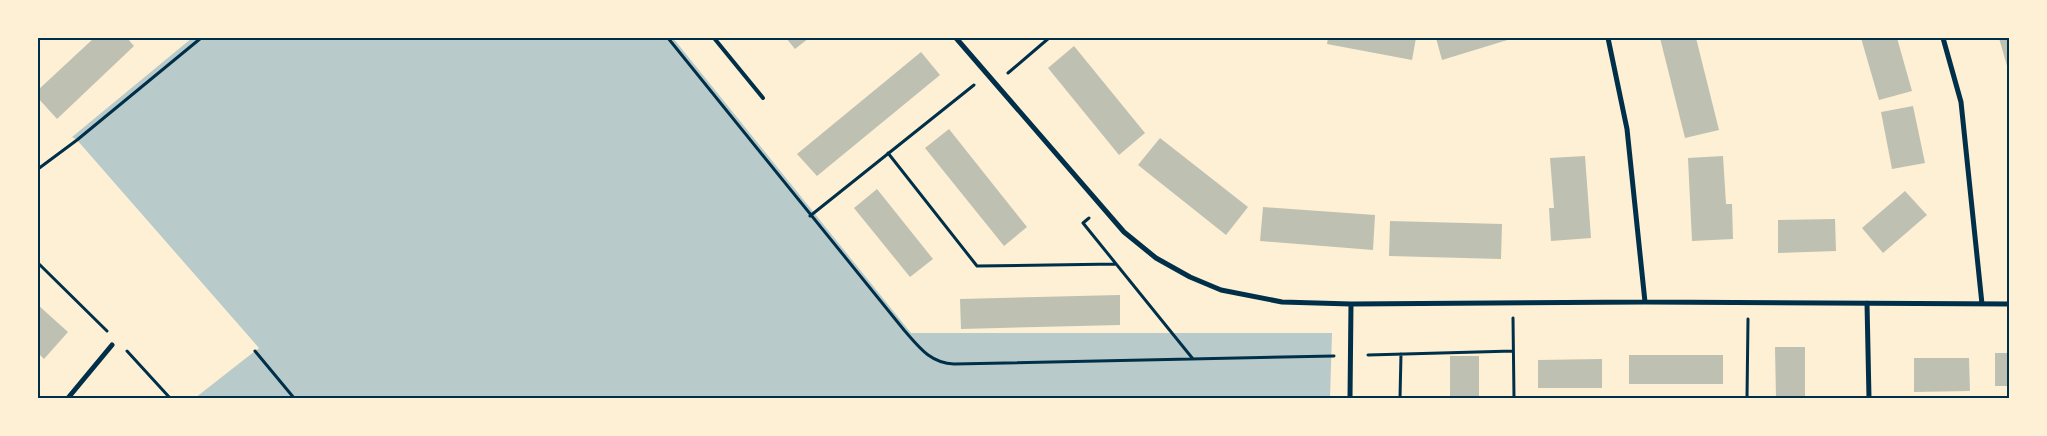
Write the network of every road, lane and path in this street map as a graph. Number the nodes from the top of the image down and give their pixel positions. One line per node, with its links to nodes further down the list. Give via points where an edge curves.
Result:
1 (201, 38): 12 (path)
2 (668, 38): 14 (path)
3 (714, 38): 10 (lane)
4 (956, 38): 8 (street)
5 (1049, 38): 9 (path)
6 (1608, 38): 16 (street, via 1628,129)
7 (1943, 38): 21 (street, via 1961,102)
8 (986, 75): 9 (street); 11 (path)
9 (994, 84): 13 (street)
10 (763, 98)
11 (888, 153): 14 (path); 15 (path, via 977,266)
12 (38, 169)
13 (1102, 208): 15 (path, via 1083,223); 20 (street, via 1124,232 1156,258 1221,290 1282,302)
14 (810, 216): 28 (path, via 904,330 930,358 942,364)
15 (1116, 264): 28 (path)
16 (1645, 302): 17 (street); 18 (street)
17 (1748, 302): 19 (street); 34 (path)
18 (1512, 303): 20 (street); 25 (path)
19 (1867, 303): 21 (street); 35 (street)
20 (1351, 304): 27 (street)
21 (1982, 304): 22 (street)
22 (2010, 304)
23 (112, 345): 29 (street)
24 (255, 351): 30 (path)
25 (1513, 351): 26 (path); 33 (path)
26 (1401, 354): 27 (path); 32 (path)
27 (1350, 356): 28 (path); 31 (street)
28 (1194, 359)
29 (68, 398)
30 (294, 398)
31 (1350, 398)
32 (1400, 398)
33 (1514, 398)
34 (1747, 398)
35 (1869, 398)

